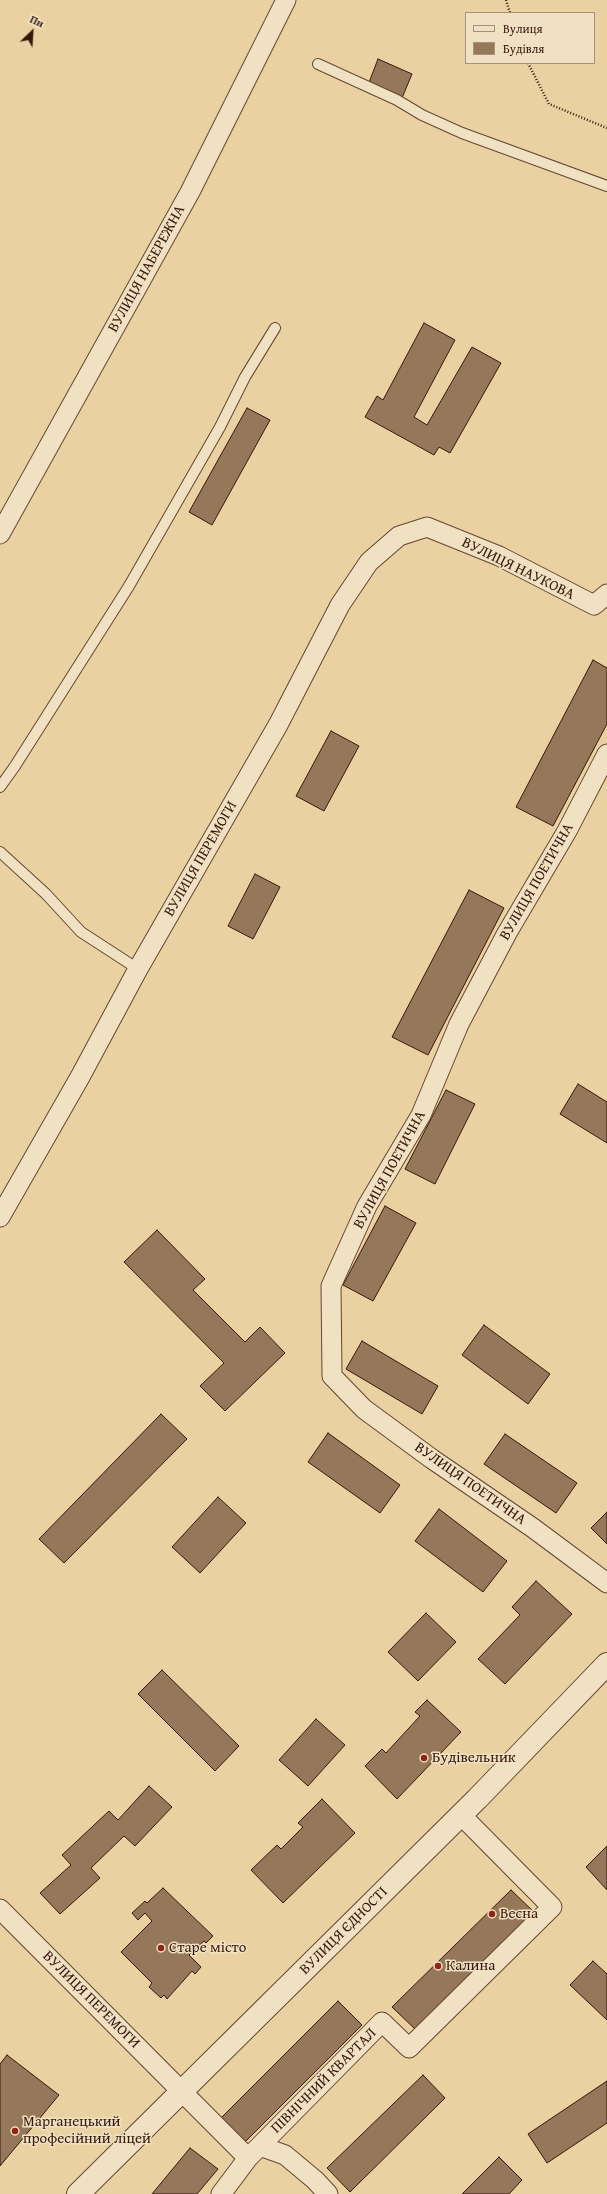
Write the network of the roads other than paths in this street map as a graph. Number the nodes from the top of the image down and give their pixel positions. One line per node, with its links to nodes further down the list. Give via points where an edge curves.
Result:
1 (286, 0): 6 (street, ВУЛИЦЯ НАБЕРЕЖНА, via 190,192)
2 (318, 64): 3 (lane, via 462,133)
3 (607, 186)
4 (275, 328): 9 (lane, via 129,586)
5 (426, 527): 7 (street, ВУЛИЦЯ НАУКОВА, via 499,556 594,605); 11 (street, ВУЛИЦЯ ПЕРЕМОГИ, via 399,536 369,562 340,605 278,725)
6 (0, 534)
7 (607, 594)
8 (607, 754): 13 (street, ВУЛИЦЯ ПОЕТИЧНА, via 567,831 507,933 463,1016 421,1115 367,1206 331,1286 332,1376 364,1409)
9 (0, 787)
10 (0, 852): 11 (lane, via 46,894 81,932)
11 (138, 969): 12 (street, ВУЛИЦЯ ПЕРЕМОГИ, via 80,1077)
12 (1, 1212)
13 (607, 1583)
14 (607, 1664): 15 (street, ВУЛИЦЯ ЄДНОСТІ)
15 (461, 1816): 17 (street, ВУЛИЦЯ ЄДНОСТІ); 18 (street, ПІВНІЧНИЙ КВАРТАЛ, via 552,1907 409,2048 382,2022)
16 (3, 1917): 17 (street, ВУЛИЦЯ ПЕРЕМОГИ)
17 (183, 2090): 18 (street, ПІВНІЧНИЙ КВАРТАЛ); 19 (street, ВУЛИЦЯ ЄДНОСТІ)
18 (254, 2152): 20 (street, ПІВНІЧНИЙ КВАРТАЛ); 21 (street, ПІВНІЧНИЙ КВАРТАЛ, via 285,2155)
19 (78, 2194)
20 (221, 2194)
21 (328, 2194)

